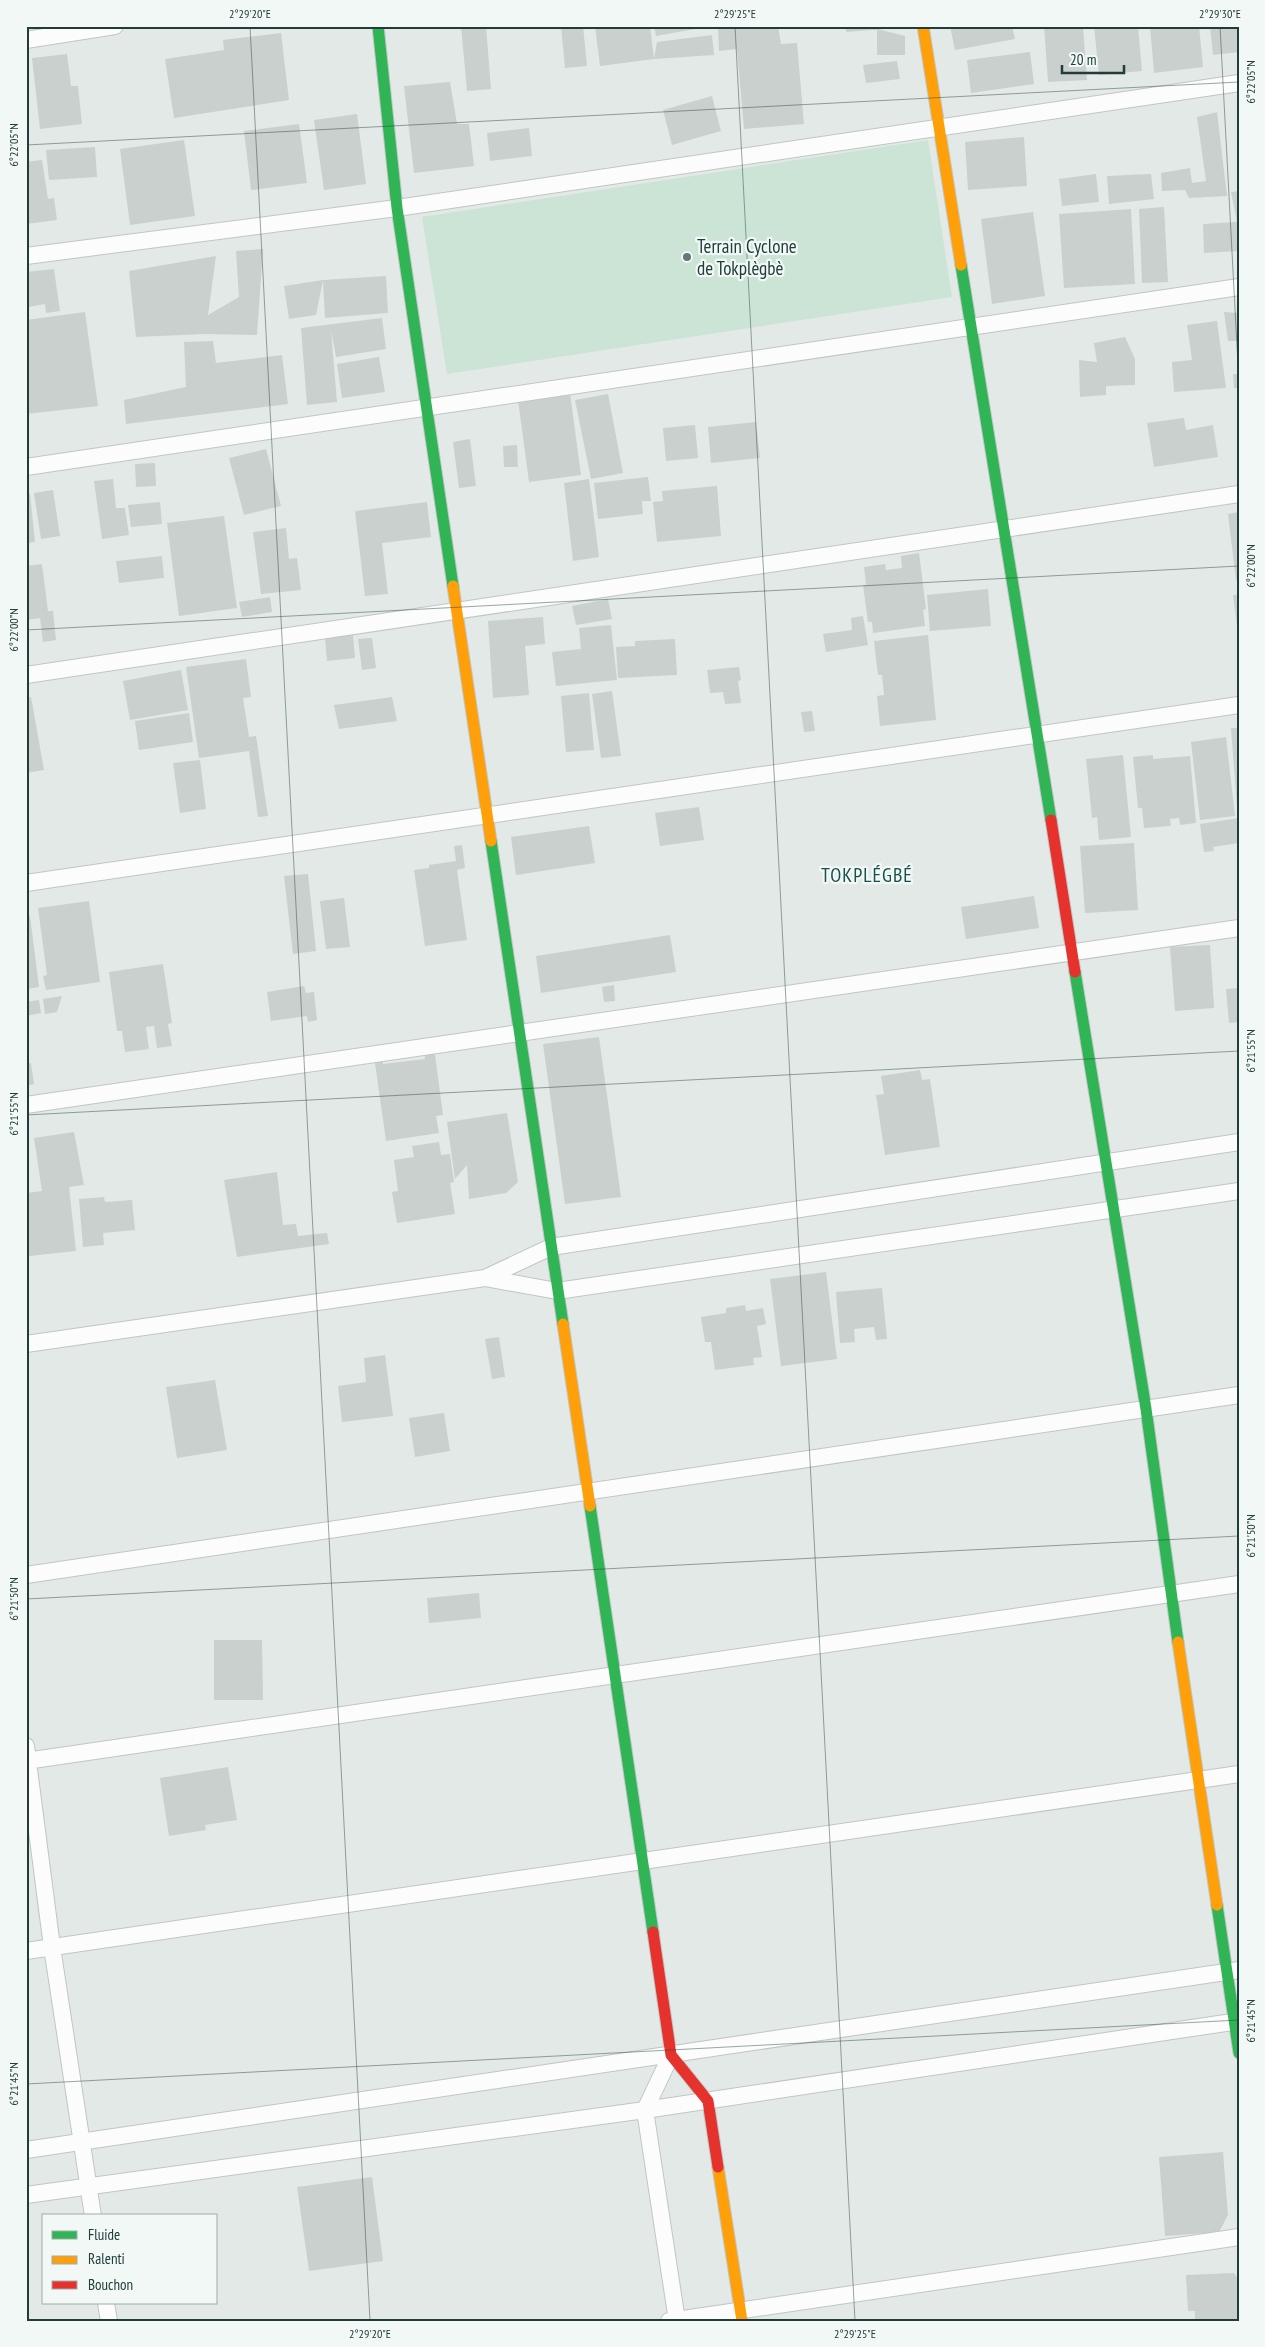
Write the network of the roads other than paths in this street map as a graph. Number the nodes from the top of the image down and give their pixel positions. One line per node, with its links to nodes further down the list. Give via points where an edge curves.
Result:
1 (116, 26): 4 (street)
2 (378, 26): 7 (street)
3 (923, 26): 6 (street)
4 (26, 40)
5 (1239, 83): 6 (street)
6 (939, 127): 7 (street); 10 (street)
7 (396, 208): 8 (street); 11 (street)
8 (26, 256)
9 (1239, 287): 10 (street)
10 (971, 327): 11 (street); 14 (street)
11 (426, 408): 12 (street); 15 (street)
12 (26, 467)
13 (1239, 494): 14 (street)
14 (1004, 529): 15 (street); 18 (street)
15 (456, 612): 16 (street); 19 (street)
16 (26, 675)
17 (1239, 705): 18 (street)
18 (1037, 735): 19 (street); 22 (street)
19 (487, 816): 20 (street); 23 (street)
20 (26, 883)
21 (1239, 928): 22 (street)
22 (1071, 952): 23 (street); 26 (street)
23 (519, 1033): 24 (street); 29 (street)
24 (26, 1105)
25 (1239, 1142): 26 (street)
26 (1105, 1162): 28 (street); 29 (street)
27 (1239, 1191): 28 (street)
28 (1114, 1209): 31 (street); 34 (street)
29 (551, 1247): 30 (street); 31 (street)
30 (485, 1278): 31 (street); 32 (street)
31 (557, 1291): 35 (street)
32 (26, 1344)
33 (1239, 1395): 34 (street)
34 (1146, 1409): 35 (street); 38 (street)
35 (587, 1492): 36 (street); 39 (street)
36 (26, 1575)
37 (1239, 1584): 38 (street)
38 (1171, 1594): 39 (street); 42 (street)
39 (614, 1676): 40 (street); 43 (street)
40 (27, 1756): 44 (street)
41 (1239, 1774): 42 (street)
42 (1199, 1780): 43 (street); 46 (street)
43 (642, 1861): 44 (street); 49 (street)
44 (52, 1947): 45 (street); 52 (street)
45 (26, 1951)
46 (1233, 1971): 47 (street); 49 (street)
47 (1237, 2021): 48 (street); 50 (street)
48 (1239, 2053)
49 (671, 2055): 50 (street); 51 (street); 52 (street)
50 (708, 2101): 51 (street); 59 (street)
51 (645, 2110): 54 (street); 60 (street)
52 (82, 2141): 53 (street); 54 (street)
53 (26, 2150)
54 (88, 2186): 55 (street); 56 (street)
55 (26, 2195)
56 (93, 2214)
57 (1239, 2237): 59 (street)
58 (106, 2304): 61 (street)
59 (741, 2316): 60 (street)
60 (674, 2320)
61 (108, 2321)

